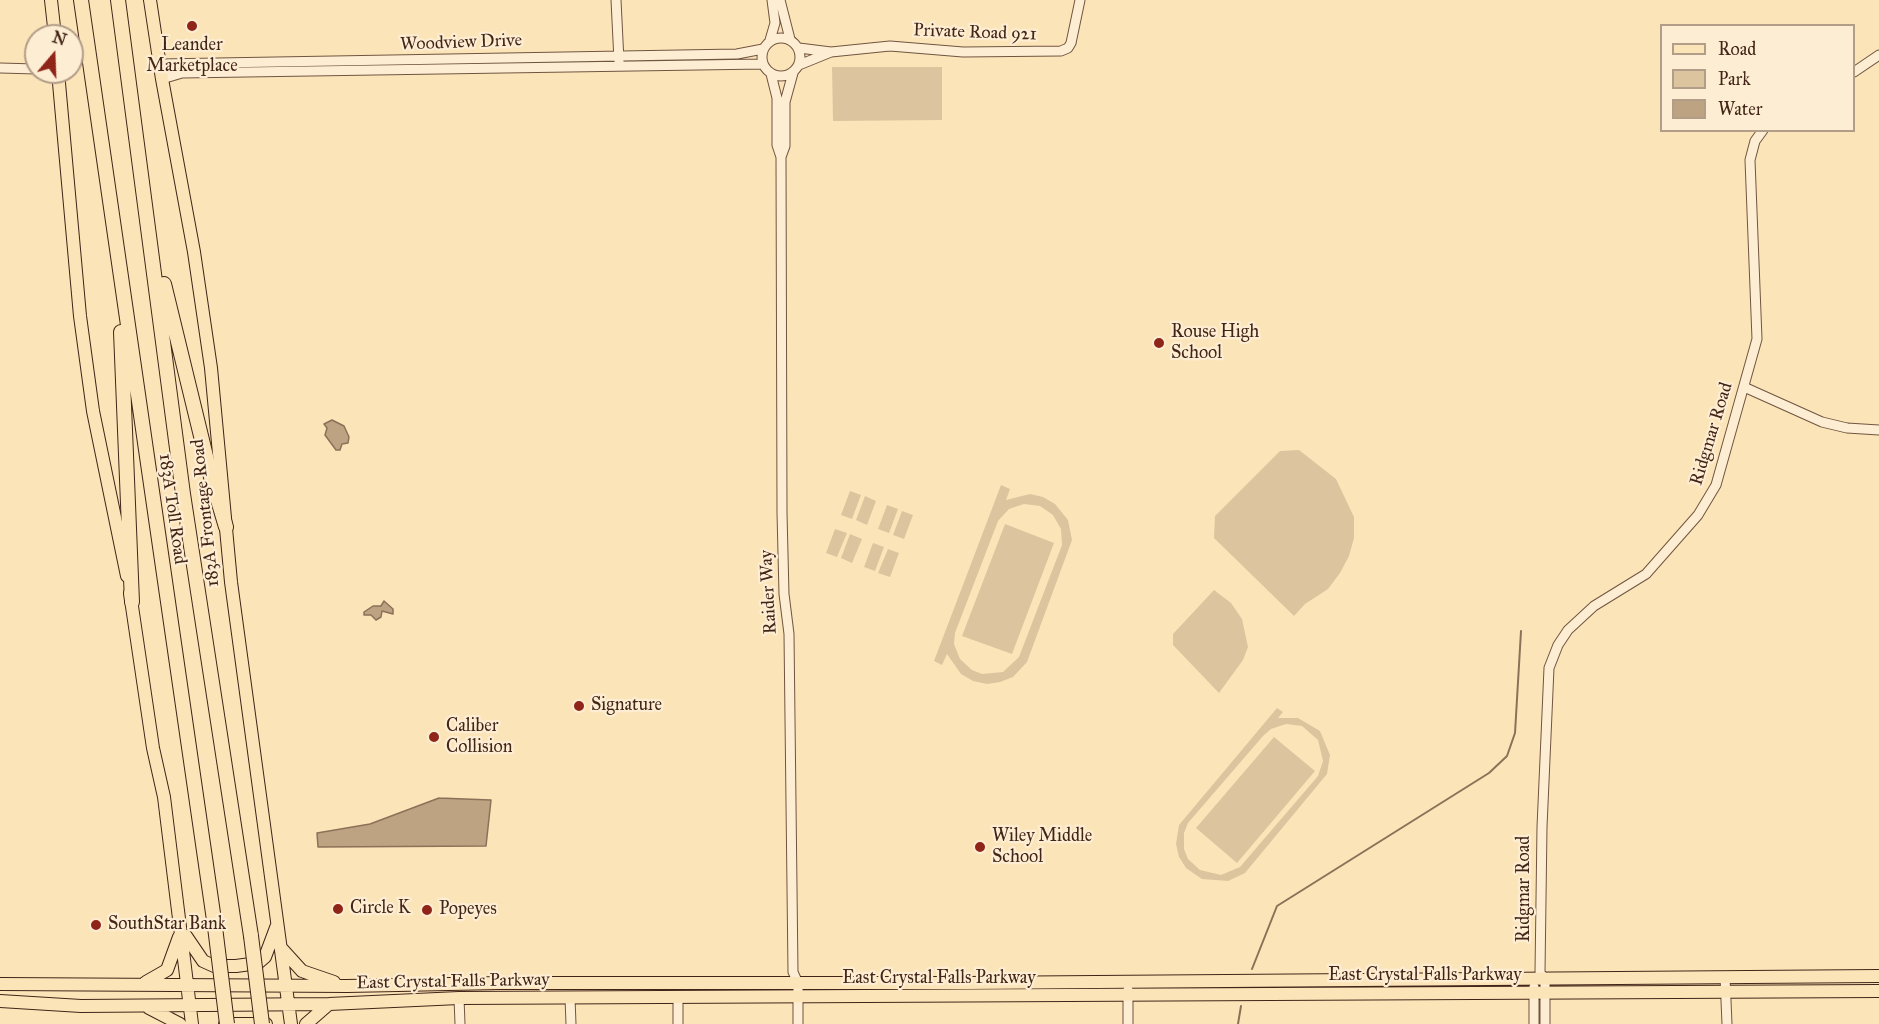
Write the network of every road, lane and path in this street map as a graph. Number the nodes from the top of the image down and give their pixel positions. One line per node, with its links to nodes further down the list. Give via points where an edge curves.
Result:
1 (51, 0): 9 (main road)
2 (81, 0): 30 (highway, 183A Toll Road)
3 (118, 0): 29 (highway, 183A Toll Road)
4 (150, 0): 17 (main road, 183A Frontage Road)
5 (616, 0): 15 (street)
6 (772, 0): 11 (street, via 775,22)
7 (780, 0): 10 (street)
8 (1080, 0): 14 (street, Private Road 921, via 1071,43 1061,51 963,52 890,46)
9 (54, 24)
10 (790, 39): 11 (street); 13 (street)
11 (771, 40): 12 (street)
12 (763, 48): 15 (street, Woodview Drive, via 737,54); 18 (street)
13 (799, 48): 14 (street, Private Road 921); 22 (street)
14 (831, 52): 22 (street, Private Road 921)
15 (619, 55): 17 (street, Woodview Drive); 19 (street)
16 (1879, 56): 23 (street)
17 (160, 64): 25 (main road, 183A Frontage Road)
18 (763, 64): 19 (street, Woodview Drive); 24 (street)
19 (619, 66): 25 (street, Woodview Drive, via 182,73)
20 (0, 68): 21 (street)
21 (24, 69)
22 (796, 69): 24 (street, via 784,76); 28 (street, Raider Way, via 785,102 785,146)
23 (1855, 71)
24 (771, 74): 28 (street, Raider Way, via 777,98 777,145)
25 (162, 79): 33 (main road, 183A Frontage Road, via 211,368)
26 (59, 84): 34 (main road, via 80,316 92,400)
27 (1762, 132): 31 (street, Ridgmar Road, via 1750,160 1758,327)
28 (781, 157): 44 (street, Raider Way, via 783,560 789,634 793,972)
29 (150, 227): 33 (highway, via 210,477); 72 (highway, 183A Toll Road, bridge, via 183,494)
30 (119, 261): 34 (highway); 71 (highway, 183A Toll Road, bridge)
31 (1744, 387): 32 (street, via 1828,424); 39 (street, Ridgmar Road, via 1716,485 1705,506 1646,574 1585,614 1564,635 1553,656 1548,679)
32 (1879, 430)
33 (226, 527): 35 (main road, 183A Frontage Road)
34 (132, 602): 36 (main road)
35 (278, 924): 36 (main road, via 265,957 258,963 236,966 214,966 203,961); 37 (main road, 183A Frontage Road)
36 (182, 927): 47 (main road); 50 (main road, via 167,970)
37 (282, 948): 51 (main road, 183A Frontage Road); 52 (main road, via 302,971)
38 (1879, 976): 40 (main road, East Crystal Falls Parkway)
39 (1539, 977): 40 (main road, East Crystal Falls Parkway); 41 (main road, East Crystal Falls Parkway); 55 (street, Ridgmar Road)
40 (1725, 977): 54 (street)
41 (1291, 980): 42 (main road, East Crystal Falls Parkway); 56 (main road)
42 (1127, 982): 45 (main road, East Crystal Falls Parkway); 57 (street)
43 (570, 983): 48 (main road, East Crystal Falls Parkway); 52 (main road, East Crystal Falls Parkway); 61 (main road)
44 (798, 983): 45 (main road, East Crystal Falls Parkway); 48 (main road, East Crystal Falls Parkway); 58 (street, Raider Way)
45 (966, 983): 59 (main road)
46 (0, 984): 49 (main road, East Crystal Falls Parkway)
47 (188, 984): 50 (main road, East Crystal Falls Parkway); 51 (main road, East Crystal Falls Parkway); 65 (main road)
48 (678, 984): 62 (main road)
49 (29, 985): 50 (main road, East Crystal Falls Parkway); 64 (main road)
50 (138, 985)
51 (286, 986): 52 (main road, East Crystal Falls Parkway); 66 (main road, 183A Frontage Road)
52 (347, 986)
53 (1879, 991): 54 (main road, East Crystal Falls Parkway)
54 (1726, 992): 55 (main road, East Crystal Falls Parkway); 82 (street)
55 (1539, 993): 56 (main road, East Crystal Falls Parkway); 80 (street); 81 (street)
56 (1295, 995): 57 (main road, East Crystal Falls Parkway)
57 (1128, 996): 59 (main road, East Crystal Falls Parkway); 79 (street)
58 (798, 997): 59 (main road, East Crystal Falls Parkway); 62 (main road, East Crystal Falls Parkway); 78 (street, Raider Way)
59 (967, 997)
60 (459, 998): 61 (main road, East Crystal Falls Parkway); 67 (main road, East Crystal Falls Parkway); 75 (street)
61 (570, 998): 62 (main road, East Crystal Falls Parkway); 76 (street)
62 (678, 998): 77 (street)
63 (0, 1001): 64 (main road, East Crystal Falls Parkway)
64 (28, 1002): 68 (main road, East Crystal Falls Parkway)
65 (190, 1003): 66 (main road, East Crystal Falls Parkway); 68 (main road, East Crystal Falls Parkway); 70 (main road)
66 (288, 1004): 67 (main road, East Crystal Falls Parkway); 73 (main road, 183A Frontage Road)
67 (328, 1004): 74 (main road)
68 (142, 1005): 69 (main road)
69 (180, 1024)
70 (192, 1024)
71 (226, 1024): 72 (main road)
72 (264, 1024)
73 (291, 1024)
74 (306, 1024)
75 (460, 1024)
76 (571, 1024)
77 (678, 1024)
78 (798, 1024)
79 (1128, 1024)
80 (1534, 1024)
81 (1545, 1024)
82 (1727, 1024)

